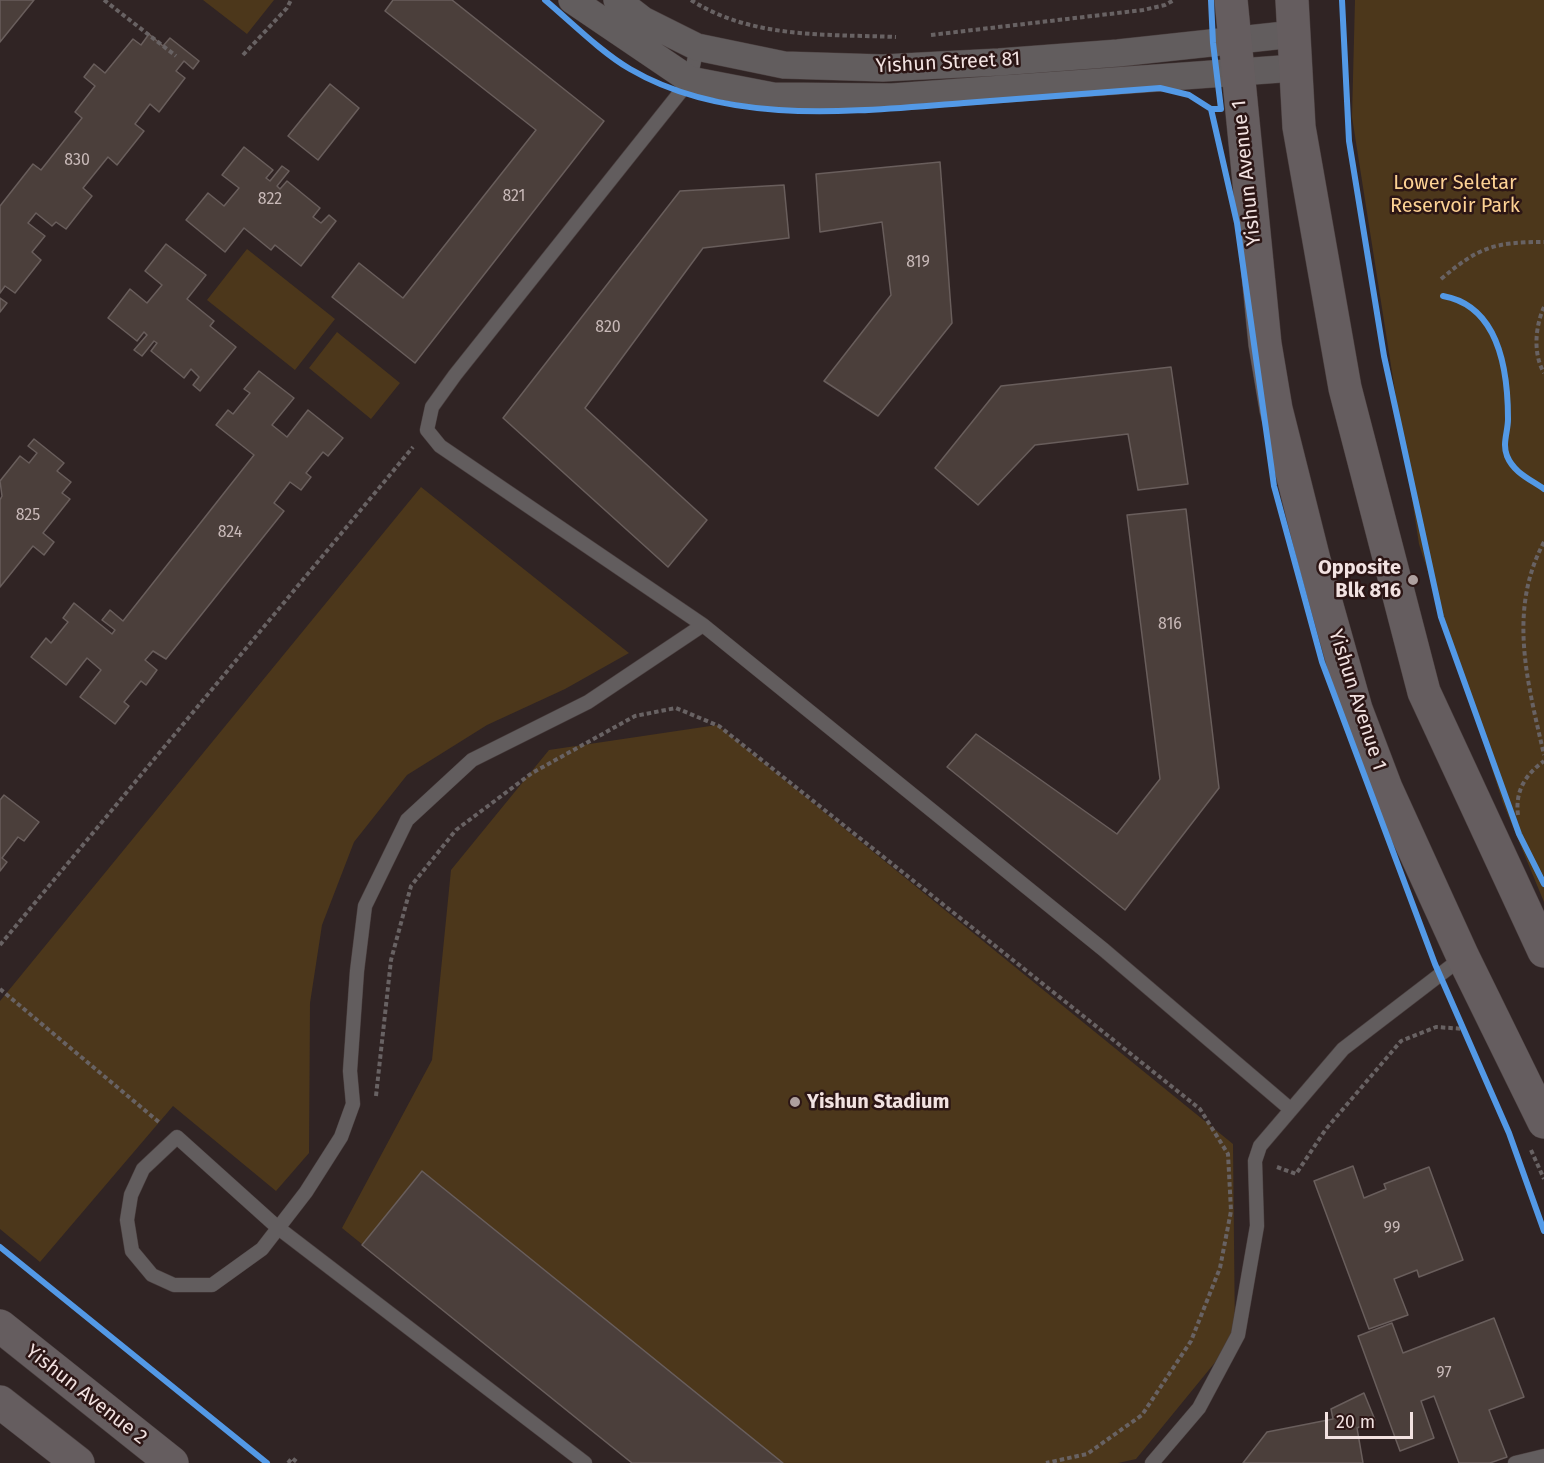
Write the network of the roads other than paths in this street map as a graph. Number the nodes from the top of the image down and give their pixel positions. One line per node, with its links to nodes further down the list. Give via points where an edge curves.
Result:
1 (572, 0): 9 (street, Yishun Street 81)
2 (617, 0): 6 (street, Yishun Street 81, via 643,20)
3 (1231, 0): 7 (main road, Yishun Avenue 1)
4 (1292, 0): 5 (main road)
5 (1293, 34): 7 (street, Yishun Street 81); 8 (main road)
6 (697, 47): 7 (street, Yishun Street 81, via 784,65 883,68 1107,54); 9 (lane)
7 (1236, 57): 8 (street, Yishun Street 81); 9 (street, Yishun Street 81, via 892,97 773,96); 12 (main road, Yishun Avenue 1, via 1272,387 1314,560 1356,709)
8 (1295, 68): 11 (main road, via 1299,126 1345,388 1424,692)
9 (690, 80): 10 (lane, via 455,375 432,406 427,430 440,446)
10 (703, 625): 13 (lane, via 1104,950); 15 (lane, via 588,702 472,760 407,820 365,906 350,1071 352,1104 341,1137 306,1192)
11 (1544, 951)
12 (1463, 957): 13 (lane, via 1343,1049); 14 (main road, Yishun Avenue 1)
13 (1289, 1108): 22 (lane, via 1260,1146 1256,1161 1257,1226 1238,1335 1199,1408)
14 (1535, 1131)
15 (277, 1227): 15 (lane, via 262,1249 212,1285 174,1285 152,1275 132,1251 127,1221 131,1195 143,1169 177,1137); 21 (lane)
16 (0, 1326): 20 (main road, Yishun Avenue 2)
17 (4, 1410): 19 (main road)
18 (1544, 1456): 23 (lane)
19 (78, 1463)
20 (172, 1463)
21 (585, 1463)
22 (1152, 1463)
23 (1515, 1463)

